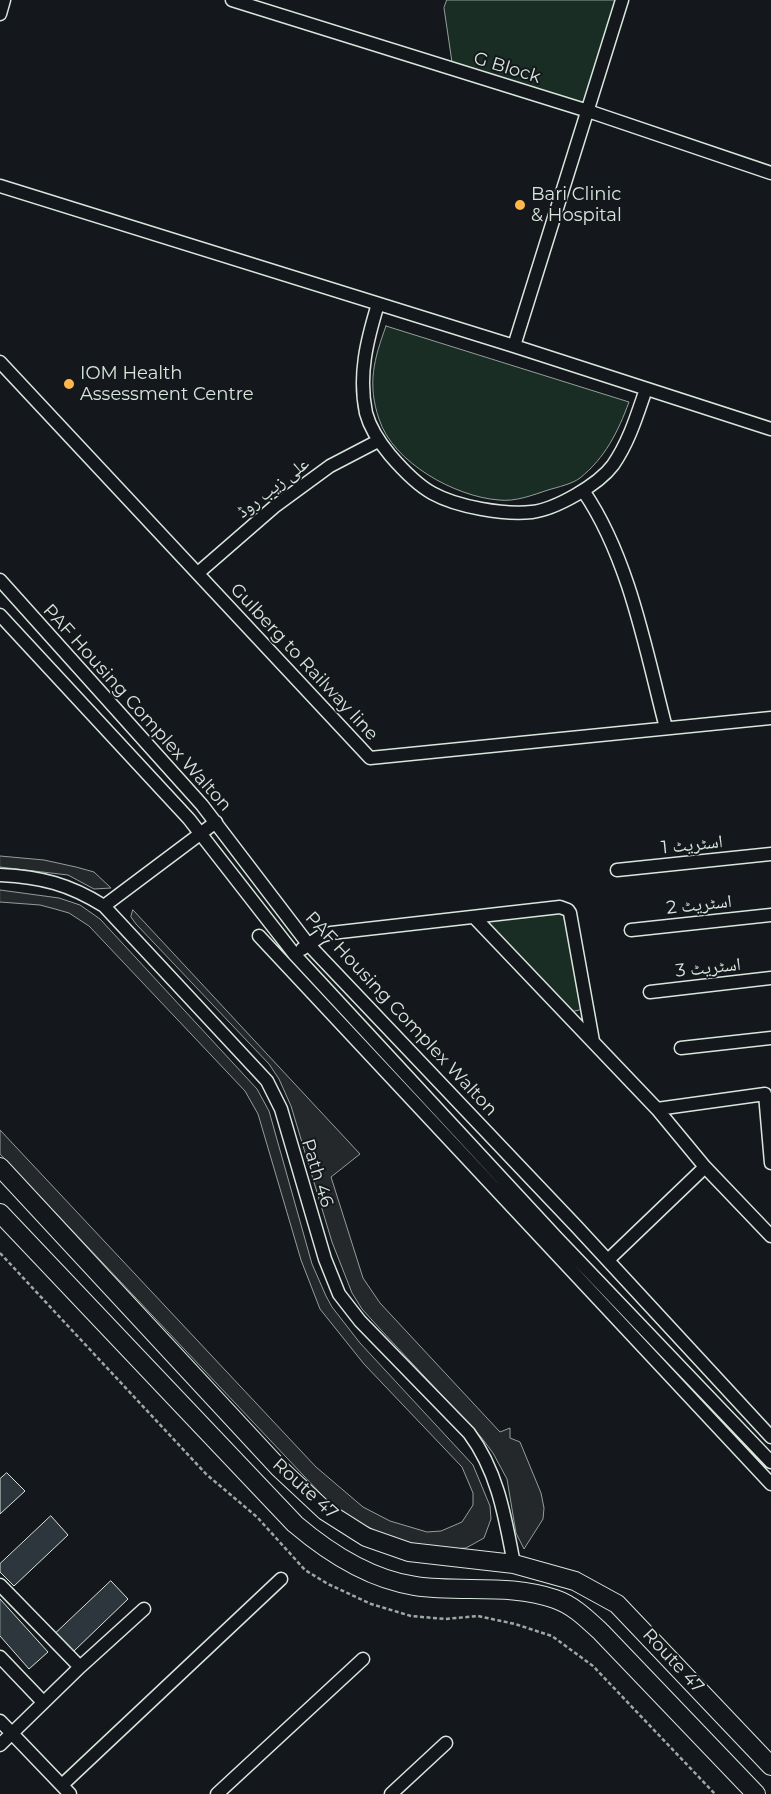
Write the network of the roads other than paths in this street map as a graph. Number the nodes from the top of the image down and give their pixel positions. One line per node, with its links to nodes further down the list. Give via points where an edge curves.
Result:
1 (4, 0): 4 (street)
2 (232, 0): 5 (street, G Block)
3 (622, 0): 5 (street)
4 (0, 14)
5 (588, 112): 6 (street, G Block); 9 (street)
6 (771, 174)
7 (0, 186): 8 (street)
8 (378, 304): 9 (street); 13 (street, via 366,342 363,378 366,414)
9 (514, 346): 11 (street)
10 (0, 362): 15 (street, Gulberg to Railway line)
11 (646, 389): 12 (street); 14 (street, via 630,435 612,466)
12 (771, 428)
13 (378, 441): 14 (street, via 404,471 432,493 477,509 533,512); 15 (street, علی زیب روڈ, via 330,466 274,508)
14 (584, 492): 19 (street, via 599,515 620,566)
15 (198, 573): 19 (street, Gulberg to Railway line, via 370,758)
16 (0, 580): 20 (street, PAF Housing Complex Walton)
17 (0, 615): 21 (street, PAF Housing Complex Walton)
18 (771, 718): 19 (street, Gulberg to Railway line)
19 (666, 728)
20 (216, 822): 21 (street); 30 (street, PAF Housing Complex Walton)
21 (199, 832): 25 (street); 31 (street, PAF Housing Complex Walton)
22 (771, 854): 23 (street, اسٹریٹ 1)
23 (617, 870)
24 (0, 875): 25 (street, Path 46, via 52,880 80,891)
25 (104, 906): 49 (street, Path 46, via 267,1081 281,1109 338,1294 360,1321 470,1433 482,1450 503,1506)
26 (771, 915): 28 (street, اسٹریٹ 2)
27 (474, 917): 30 (street, via 331,933); 36 (street); 36 (street, via 560,907 568,910)
28 (631, 930)
29 (260, 936): 32 (street)
30 (308, 944): 31 (street); 45 (street, PAF Housing Complex Walton)
31 (295, 954): 32 (street); 47 (street, PAF Housing Complex Walton)
32 (285, 964): 48 (street)
33 (771, 978): 34 (street, اسٹریٹ 3)
34 (650, 992)
35 (771, 1038): 37 (street)
36 (593, 1042): 39 (street)
37 (681, 1048)
38 (768, 1093): 39 (street); 40 (street)
39 (657, 1109): 42 (street)
40 (771, 1163)
41 (0, 1167): 49 (street, Route 47, via 279,1468 325,1511 366,1537 409,1552)
42 (705, 1167): 44 (street); 45 (street)
43 (0, 1214): 65 (street, Route 47, via 295,1524 322,1547 353,1565 414,1586 525,1592 555,1599 579,1612)
44 (769, 1229)
45 (608, 1260): 46 (street, PAF Housing Complex Walton)
46 (771, 1437)
47 (771, 1462)
48 (771, 1484)
49 (514, 1564): 61 (street, Route 47, via 575,1580 617,1604)
50 (281, 1579): 62 (street)
51 (0, 1585): 55 (street)
52 (144, 1609): 55 (street)
53 (0, 1656): 56 (street)
54 (363, 1659): 63 (street)
55 (80, 1667): 56 (street)
56 (43, 1702): 58 (street)
57 (0, 1721): 58 (street)
58 (12, 1733): 60 (street); 62 (street)
59 (446, 1743): 64 (street)
60 (0, 1744)
61 (771, 1766)
62 (66, 1790)
63 (217, 1794)
64 (391, 1794)
65 (756, 1794)

